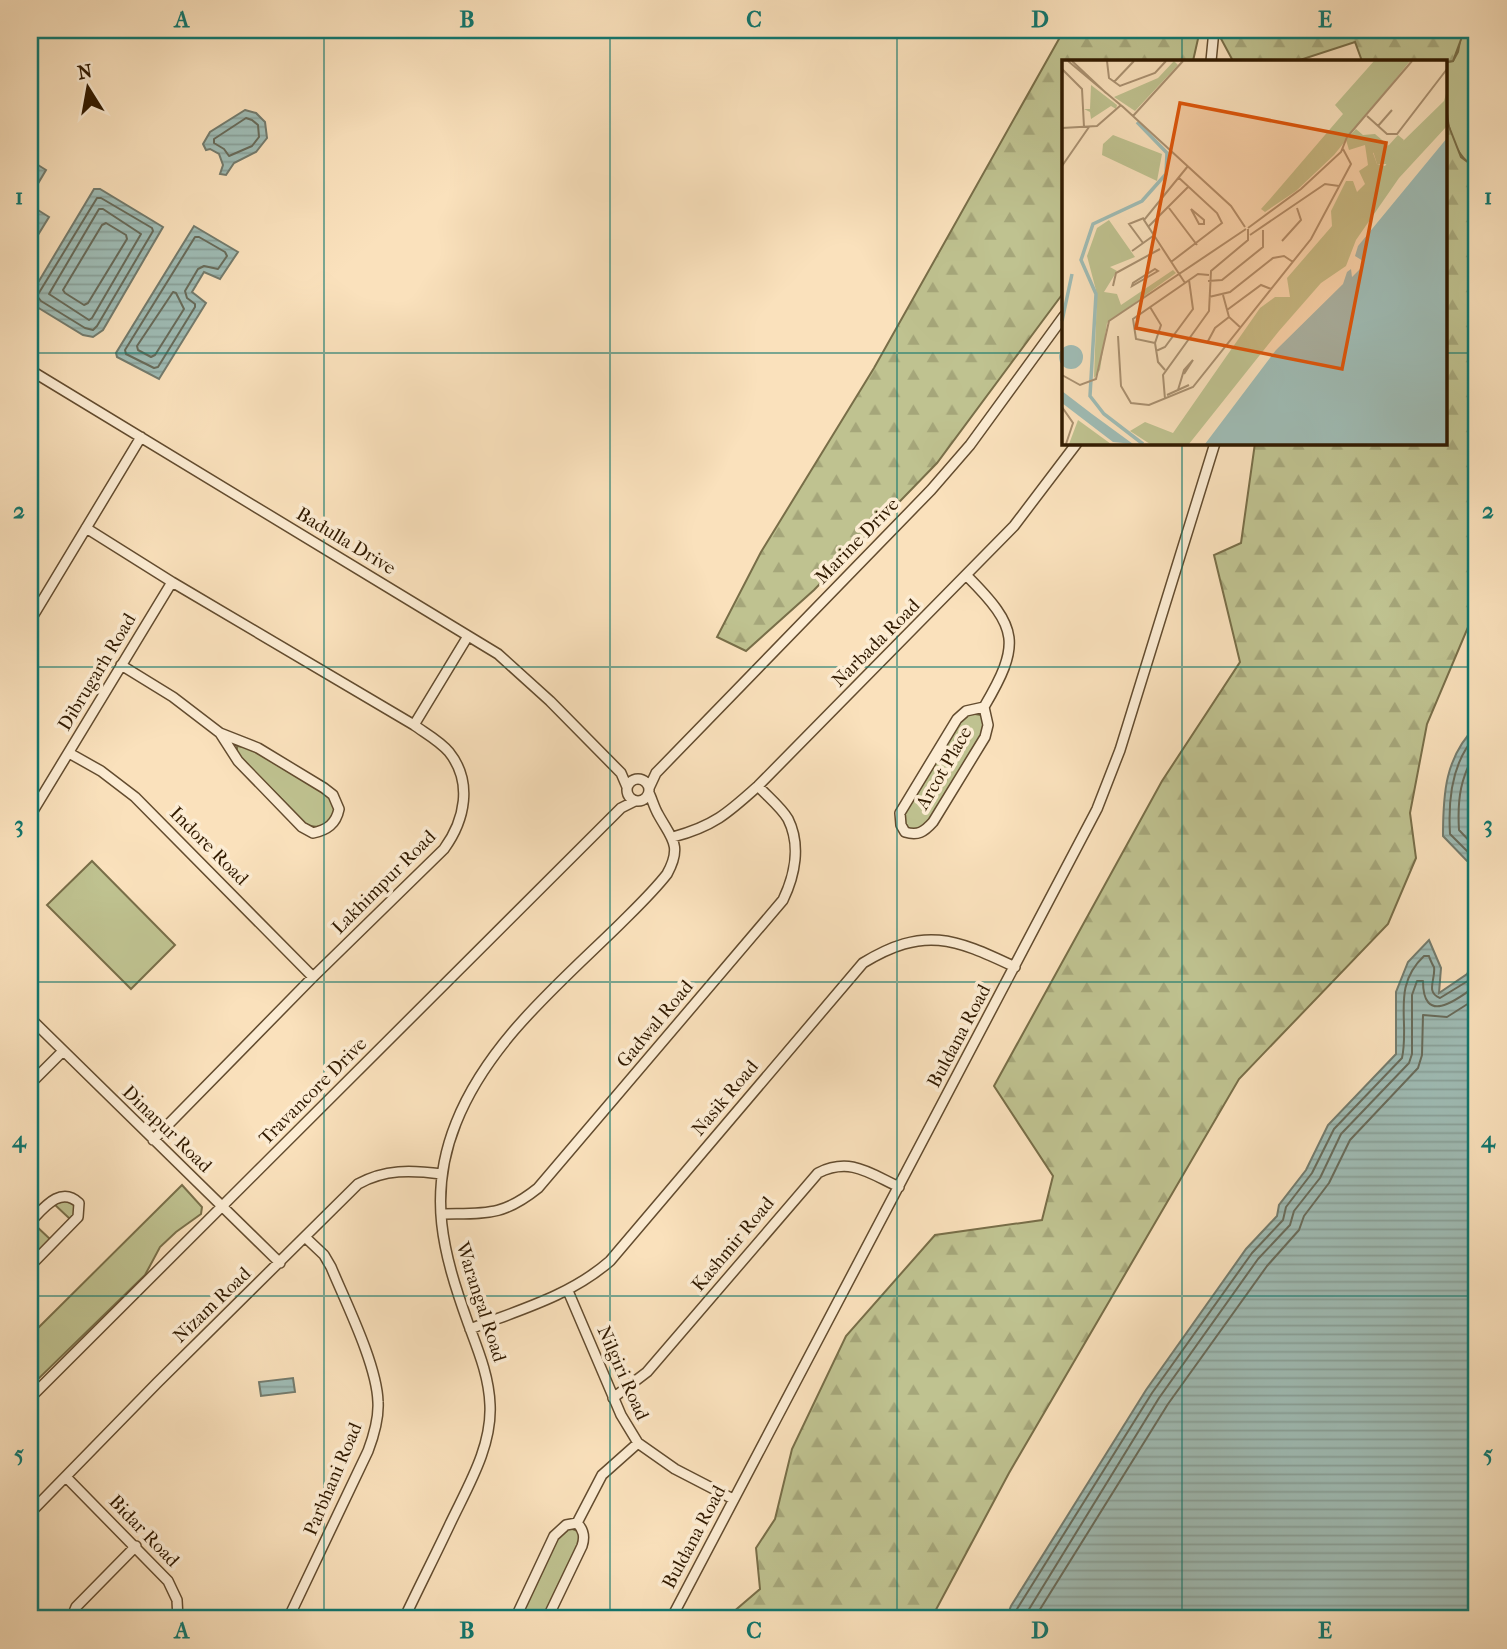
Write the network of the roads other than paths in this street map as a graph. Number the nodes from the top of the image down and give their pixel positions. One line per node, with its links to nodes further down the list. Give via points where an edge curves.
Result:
1 (1214, 30): 2 (street)
2 (1211, 60)
3 (1062, 319): 19 (street, Marine Drive, via 971,445 931,490)
4 (30, 370): 5 (street, Badulla Drive)
5 (141, 437): 8 (street); 12 (street, Badulla Drive)
6 (1076, 444): 9 (street, Narbada Road, via 1014,526)
7 (1215, 444): 29 (street, Buldana Road, via 1120,750 1097,809)
8 (86, 528): 10 (street, Lakhimpur Road); 11 (street)
9 (967, 576): 14 (street, Arcot Place, via 1000,612 1008,634 1008,660); 21 (street, Narbada Road)
10 (172, 582): 13 (street, Dibrugarh Road); 15 (street, Lakhimpur Road)
11 (30, 621)
12 (468, 636): 15 (street); 18 (street, Badulla Drive, via 519,671)
13 (121, 665): 16 (street); 17 (street, Dibrugarh Road)
14 (984, 707): 14 (street, Arcot Place, via 966,711 957,719 900,813 905,832 923,832 933,822 985,737)
15 (414, 725): 30 (street, Lakhimpur Road, via 448,751 461,775 464,808 460,823 444,849)
16 (220, 733): 16 (street, via 258,748 333,794 339,808 332,825 313,833 302,827 238,761)
17 (69, 753): 27 (street, Dibrugarh Road); 30 (street, Indore Road, via 135,797)
18 (621, 773): 20 (street, Badulla Drive); 22 (street, Badulla Drive)
19 (656, 773): 20 (street, Marine Drive); 23 (street, Marine Drive)
20 (639, 779): 22 (street, Marine Drive); 23 (street)
21 (758, 786): 28 (street, Narbada Road, via 722,818); 38 (street, Gadwal Road, via 787,819 794,839 794,869 779,905 538,1188 502,1211)
22 (627, 790): 24 (street); 25 (street, Travancore Drive)
23 (649, 790): 24 (street, Travancore Drive, via 647,798); 26 (street)
24 (636, 802): 25 (street, Travancore Drive); 26 (street)
25 (621, 808): 37 (street, Travancore Drive)
26 (657, 813): 28 (street)
27 (30, 816)
28 (673, 837): 35 (street, Warangal Road, via 673,863 659,885 529,1015 489,1063 456,1121)
29 (1015, 968): 36 (street, Buldana Road); 43 (street, Nasik Road, via 964,944 939,940 900,944 863,963 620,1251)
30 (313, 977): 34 (street, Lakhimpur Road)
31 (30, 1018): 32 (street, Dinapur Road)
32 (63, 1051): 33 (street); 34 (street, Dinapur Road)
33 (30, 1084)
34 (153, 1140): 37 (street, Dinapur Road)
35 (442, 1174): 38 (street, Warangal Road); 40 (street, Nizam Road, via 404,1171 373,1176 358,1184)
36 (898, 1187): 46 (street, Kashmir Road, via 851,1166 818,1173 647,1372); 49 (street, Buldana Road)
37 (221, 1206): 41 (street, Dinapur Road); 45 (street, Travancore Drive)
38 (441, 1214): 44 (street, Warangal Road, via 446,1256)
39 (30, 1222): 42 (street, via 58,1197 79,1203 78,1217)
40 (305, 1237): 41 (street, Nizam Road); 55 (street, Parbhani Road, via 331,1267 370,1364 379,1402 368,1451)
41 (280, 1263): 48 (street, Nizam Road)
42 (30, 1266)
43 (568, 1291): 44 (street, Nasik Road); 46 (street, Nilgiri Road)
44 (471, 1329): 56 (street, Warangal Road, via 488,1385 485,1443)
45 (30, 1398)
46 (613, 1398): 47 (street, Nilgiri Road)
47 (638, 1443): 49 (street, Nilgiri Road, via 674,1469); 51 (street, via 602,1475)
48 (66, 1477): 50 (street, Nizam Road); 52 (street, Bidar Road)
49 (733, 1499): 59 (street, Buldana Road)
50 (30, 1513)
51 (577, 1523): 57 (street, via 566,1525 554,1536); 58 (street, via 584,1534 582,1546)
52 (136, 1546): 53 (street, via 76,1607); 54 (street, Bidar Road, via 169,1581)
53 (71, 1619)
54 (178, 1619)
55 (288, 1619)
56 (404, 1619)
57 (515, 1619)
58 (547, 1619)
59 (671, 1619)

